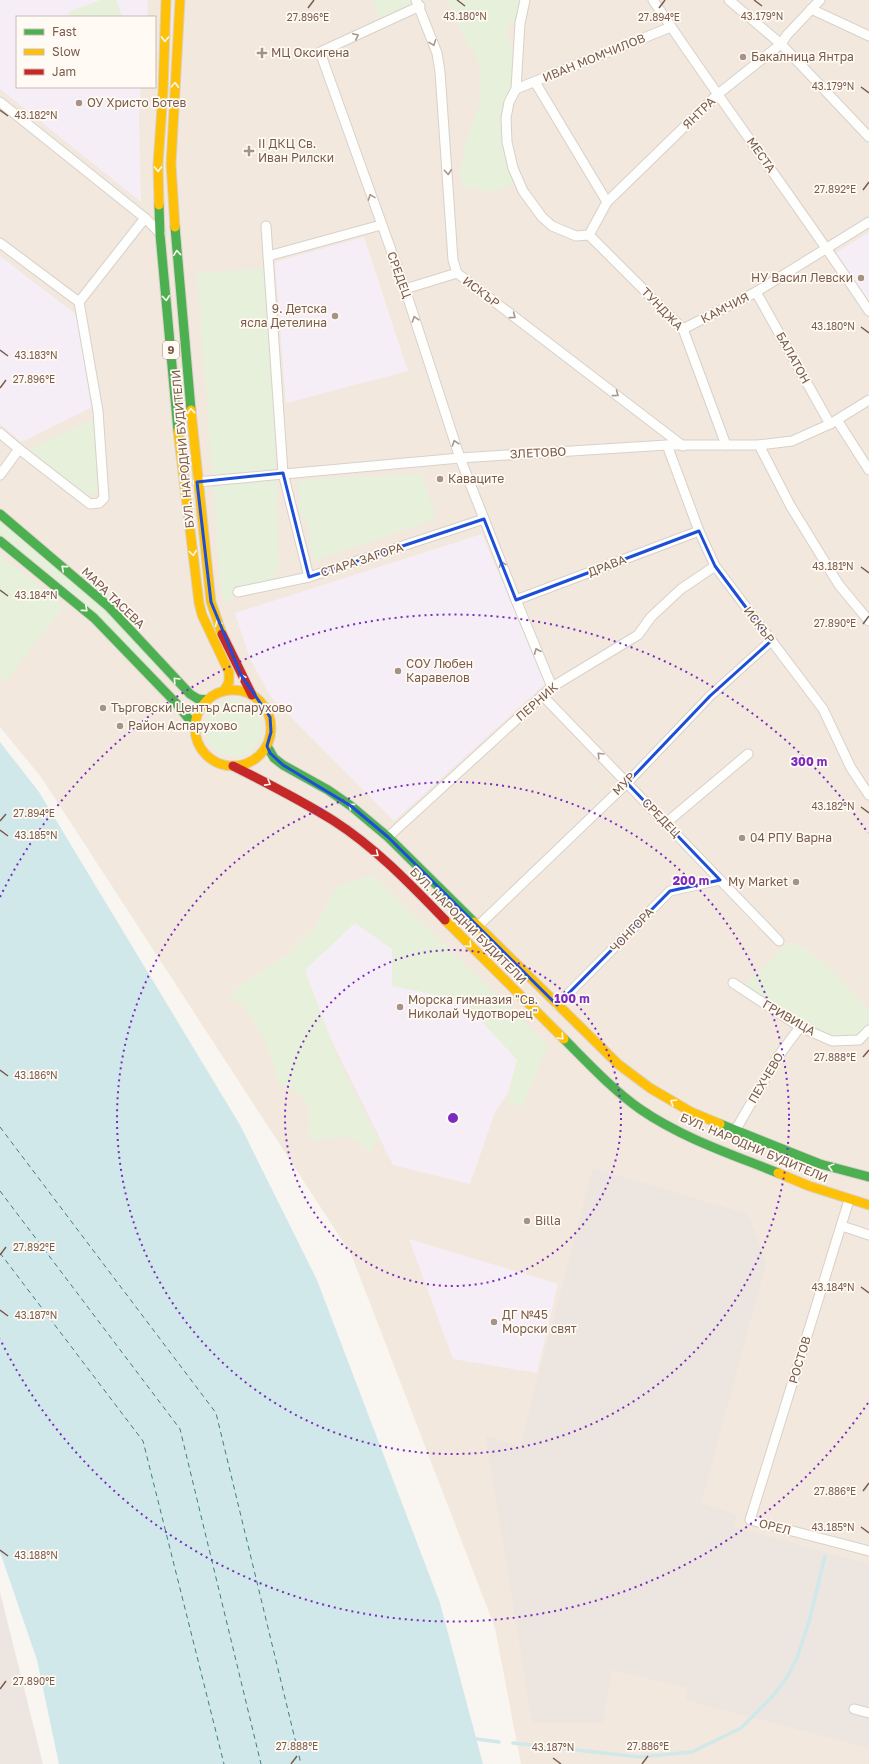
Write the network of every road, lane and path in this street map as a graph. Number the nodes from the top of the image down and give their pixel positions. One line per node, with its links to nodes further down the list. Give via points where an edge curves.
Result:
1 (166, 0): 22 (main road, БУЛ. НАРОДНИ БУДИТЕЛИ / 9, one-way to 22, via 158,164)
2 (180, 0): 24 (main road, БУЛ. НАРОДНИ БУДИТЕЛИ / 9, one-way to 2, via 171,164)
3 (525, 0): 13 (street, via 520,23)
4 (653, 0): 9 (street, МЕСТА)
5 (729, 0): 11 (street)
6 (820, 0): 8 (street, ЯНТРА)
7 (419, 2): 20 (street, СРЕДЕЦ, one-way to 7, via 320,52); 28 (street, ИСКЪР, one-way to 28, via 437,52 440,72 453,260)
8 (812, 9): 10 (street); 11 (street, ЯНТРА, via 787,34)
9 (671, 27): 12 (street, ИВАН МОМЧИЛОВ); 14 (street, МЕСТА)
10 (869, 36)
11 (781, 44): 14 (street, ЯНТРА); 16 (street)
12 (535, 82): 13 (street, ИВАН МОМЧИЛОВ); 17 (street)
13 (516, 89): 23 (street, via 506,118 507,142 513,168 523,191 552,226 576,236)
14 (718, 94): 17 (street, ЯНТРА); 26 (street, МЕСТА)
15 (0, 102): 18 (street)
16 (869, 137)
17 (607, 202): 23 (street, ЯНТРА)
18 (145, 218): 22 (street); 31 (street)
19 (869, 222): 26 (street, КАМЧИЯ)
20 (381, 225): 27 (street); 29 (street, СРЕДЕЦ)
21 (266, 226): 27 (street)
22 (160, 234): 24 (street); 58 (main road, БУЛ. НАРОДНИ БУДИТЕЛИ / 9, one-way to 58, via 182,472 199,603 229,672 229,682)
23 (589, 235): 33 (street, ТУНДЖА)
24 (175, 236): 46 (main road, БУЛ. НАРОДНИ БУДИТЕЛИ / 9, one-way to 24)
25 (0, 243): 31 (street)
26 (827, 249): 30 (street, КАМЧИЯ); 32 (street, МЕСТА)
27 (268, 256): 44 (street)
28 (457, 273): 29 (street); 40 (street, ИСКЪР, one-way to 40)
29 (405, 289): 42 (street, СРЕДЕЦ, one-way to 29)
30 (756, 292): 33 (street, КАМЧИЯ); 35 (street, БАЛАТОН)
31 (79, 302): 41 (street, via 98,411 104,494 102,501 90,504)
32 (869, 311)
33 (683, 329): 37 (street, ТУНДЖА)
34 (869, 400): 35 (street, ЗЛЕТОВО)
35 (833, 422): 38 (street, ЗЛЕТОВО, via 792,441); 43 (street, БАЛАТОН)
36 (0, 433): 41 (street)
37 (726, 445): 38 (street, ЗЛЕТОВО); 40 (street, ЗЛЕТОВО)
38 (759, 445): 55 (street, via 790,504 839,585)
39 (667, 446): 40 (street, ЗЛЕТОВО); 42 (street, ЗЛЕТОВО); 49 (street, ИСКЪР)
40 (683, 446)
41 (19, 449): 45 (street)
42 (460, 458): 44 (street, ЗЛЕТОВО); 48 (street, СРЕДЕЦ)
43 (869, 470)
44 (283, 473): 46 (street, ЗЛЕТОВО); 52 (street)
45 (0, 475)
46 (197, 482): 59 (main road, БУЛ. НАРОДНИ БУДИТЕЛИ / 9, one-way to 46, via 218,624 211,602)
47 (0, 514): 61 (main road, МАРА ТАСЕВА, one-way to 47, via 198,699 190,694 108,606)
48 (484, 519): 52 (street, СТАРА ЗАГОРА); 54 (street, СРЕДЕЦ, one-way to 48)
49 (699, 531): 51 (street, ИСКЪР); 54 (street, ДРАВА)
50 (0, 541): 62 (main road, one-way to 62, via 94,618 176,703)
51 (715, 566): 56 (street, ИСКЪР); 57 (street, ПЕРНИК, via 681,589 651,617 638,635)
52 (309, 577): 53 (street, СТАРА ЗАГОРА)
53 (238, 592)
54 (516, 600): 57 (street, СРЕДЕЦ, one-way to 54)
55 (869, 621)
56 (771, 641): 66 (street, МУР, via 710,696); 67 (street, ИСКЪР, via 823,709 851,768)
57 (552, 687): 60 (street, ПЕРНИК)
58 (224, 691): 59 (main road, via 238,690); 61 (main road)
59 (252, 695): 63 (main road, 9, via 263,704 270,717 271,732)
60 (542, 695): 66 (street, СРЕДЕЦ, one-way to 60); 69 (street, ПЕРНИК)
61 (207, 700): 62 (main road, via 197,716)
62 (196, 728): 65 (main road, via 198,740 206,753 218,762)
63 (267, 746): 65 (main road, via 253,760); 69 (main road, БУЛ. НАРОДНИ БУДИТЕЛИ, one-way to 63, via 328,790 283,765 270,753)
64 (748, 754): 68 (street)
65 (233, 766): 79 (main road, БУЛ. НАРОДНИ БУДИТЕЛИ, one-way to 79, via 265,781 335,822 382,858 597,1073 640,1109 679,1132 706,1144)
66 (627, 783): 68 (street, СРЕДЕЦ); 71 (street, МУР)
67 (869, 795)
68 (666, 823): 70 (street, СРЕДЕЦ)
69 (388, 837): 71 (main road, БУЛ. НАРОДНИ БУДИТЕЛИ)
70 (720, 880): 72 (street, СРЕДЕЦ); 74 (street, ЧОНГОРА, via 670,891)
71 (477, 927): 74 (main road, БУЛ. НАРОДНИ БУДИТЕЛИ)
72 (779, 941)
73 (733, 983): 75 (street, ГРИВИЦА)
74 (557, 1005): 77 (main road, БУЛ. НАРОДНИ БУДИТЕЛИ, one-way to 74, via 691,1112 650,1088 618,1064)
75 (800, 1027): 76 (street, ГРИВИЦА, via 832,1041 859,1040); 77 (street, ПЕХЧЕВО, via 777,1058)
76 (869, 1030)
77 (735, 1131): 78 (main road, БУЛ. НАРОДНИ БУДИТЕЛИ, one-way to 77, via 820,1164)
78 (869, 1177)
79 (849, 1200): 80 (main road, БУЛ. НАРОДНИ БУДИТЕЛИ); 81 (street, РОСТОВ)
80 (869, 1205)
81 (842, 1226): 82 (street); 83 (street, РОСТОВ)
82 (869, 1235)
83 (750, 1520): 84 (street, ОРЕЛ)
84 (869, 1551)
85 (854, 1709): 86 (street)
86 (869, 1713)

